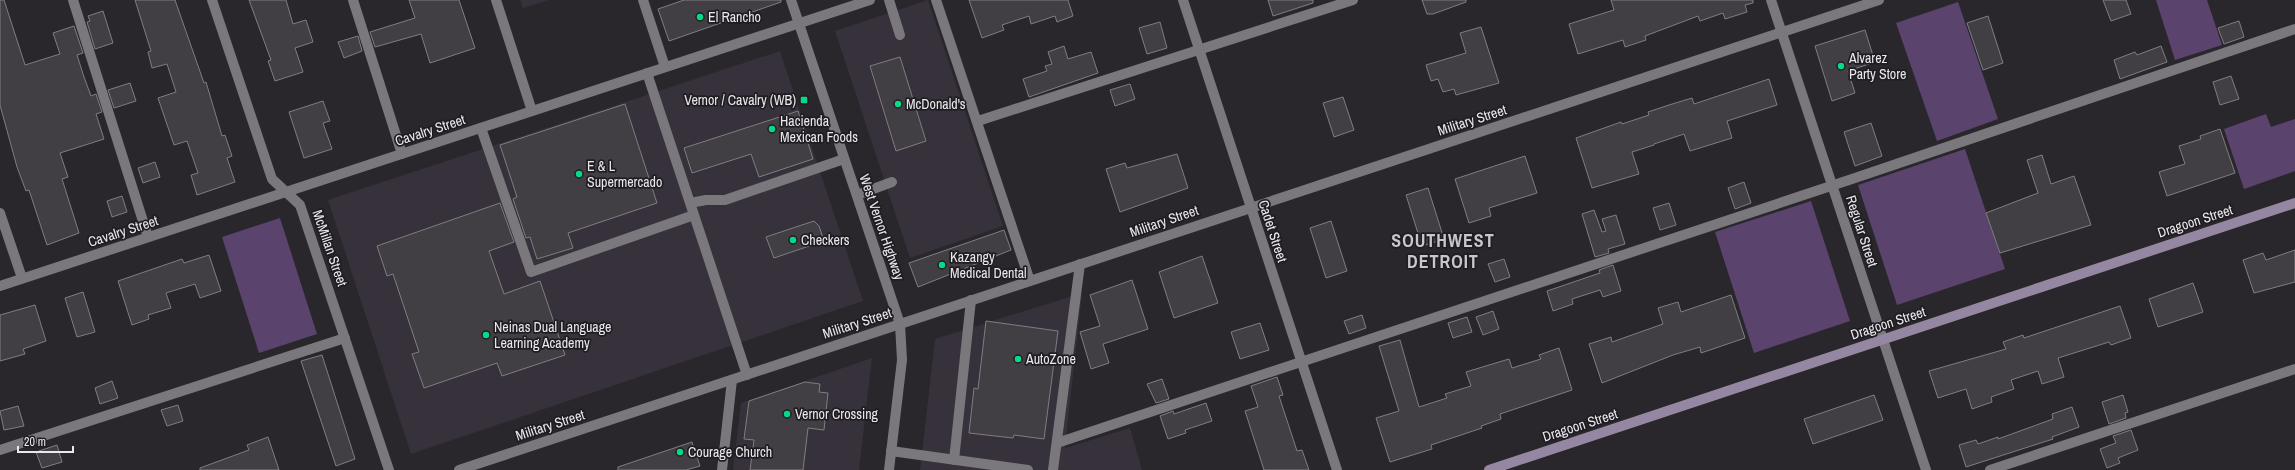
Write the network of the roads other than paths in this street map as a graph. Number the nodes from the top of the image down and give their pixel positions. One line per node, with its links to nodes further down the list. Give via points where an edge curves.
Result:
1 (73, 0): 35 (street)
2 (212, 0): 28 (street, McMillan Street, via 272,179)
3 (353, 0): 24 (street)
4 (496, 0): 21 (street)
5 (642, 0): 19 (street)
6 (791, 0): 14 (street, West Vernor Highway)
7 (870, 0): 14 (street, Cavalry Street)
8 (889, 0): 17 (street)
9 (936, 0): 22 (street)
10 (1183, 0): 18 (street, Cadet Street)
11 (1353, 0): 18 (street)
12 (1771, 0): 16 (street, Regular Street)
13 (1879, 0): 16 (street, Military Street)
14 (799, 23): 19 (street, Cavalry Street); 25 (street, West Vernor Highway)
15 (2295, 29): 27 (street)
16 (1781, 32): 27 (street, Regular Street); 32 (street, Military Street)
17 (900, 35)
18 (1199, 51): 22 (street); 32 (street, Cadet Street)
19 (665, 67): 20 (street, Cavalry Street)
20 (647, 73): 21 (street, Cavalry Street); 31 (street)
21 (532, 111): 23 (street, Cavalry Street)
22 (978, 121): 38 (street)
23 (481, 128): 24 (street, Cavalry Street); 34 (street, via 531,272)
24 (402, 154): 28 (street, Cavalry Street)
25 (844, 159): 29 (street, West Vernor Highway); 31 (street, via 725,200 706,200)
26 (892, 182): 29 (street)
27 (1832, 186): 43 (street, Regular Street); 44 (street)
28 (286, 192): 35 (street, Cavalry Street); 42 (street, McMillan Street, via 300,205)
29 (856, 195): 41 (street, West Vernor Highway)
30 (2295, 203): 43 (main road, Dragoon Street)
31 (690, 204): 34 (street)
32 (1251, 207): 36 (street, Military Street); 44 (street, Cadet Street)
33 (0, 213): 37 (street)
34 (694, 215): 46 (street)
35 (148, 237): 37 (street, Cavalry Street)
36 (1080, 264): 38 (street, Military Street); 48 (street)
37 (22, 278): 39 (street, Cavalry Street)
38 (1030, 281): 40 (street, Military Street)
39 (0, 286)
40 (971, 300): 41 (street, Military Street); 51 (street)
41 (900, 324): 46 (street, Military Street); 50 (street, West Vernor Highway, via 902,360)
42 (345, 338): 49 (street); 52 (street, McMillan Street)
43 (1883, 339): 59 (main road, Dragoon Street); 60 (street, Regular Street)
44 (1301, 360): 48 (street); 58 (street, Cadet Street)
45 (2295, 369): 61 (street)
46 (747, 375): 47 (street, Military Street)
47 (732, 380): 53 (street, Military Street); 54 (street)
48 (1056, 443): 57 (street)
49 (0, 450)
50 (891, 451): 51 (street); 55 (street, West Vernor Highway)
51 (954, 460): 56 (street)
52 (389, 470)
53 (459, 470)
54 (722, 470)
55 (889, 470)
56 (1028, 470)
57 (1053, 470)
58 (1337, 470)
59 (1489, 470)
60 (1926, 470)
61 (1990, 470)

